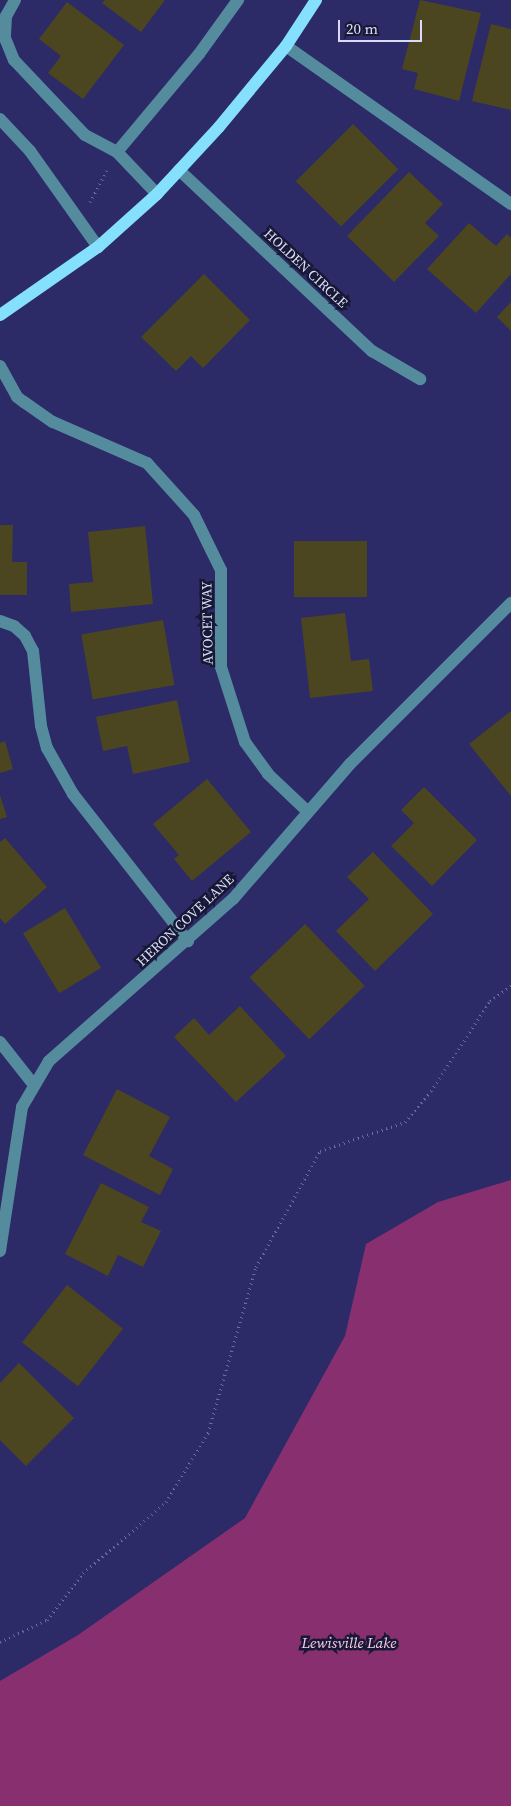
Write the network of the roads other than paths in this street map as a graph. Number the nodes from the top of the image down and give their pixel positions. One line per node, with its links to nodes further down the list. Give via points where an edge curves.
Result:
1 (15, 0): 6 (street, via 6,16 5,38 14,60 85,135)
2 (238, 0): 6 (street, via 199,54)
3 (316, 0): 4 (main road)
4 (286, 46): 7 (main road, via 219,128); 9 (street)
5 (0, 119): 10 (street, via 30,151)
6 (117, 152): 8 (street)
7 (179, 170): 8 (main road); 13 (street, HOLDEN CIRCLE, via 372,351)
8 (157, 194): 10 (main road)
9 (511, 204)
10 (98, 247): 11 (main road)
11 (0, 315)
12 (0, 366): 16 (street, AVOCET WAY, via 24,402 53,422 147,463 194,515 221,570 221,667 245,742 268,774)
13 (420, 379)
14 (511, 603): 16 (street, HERON COVE LANE)
15 (0, 621): 17 (street, via 20,631 33,651 40,726 47,748 72,794)
16 (307, 811): 17 (street, HERON COVE LANE, via 233,899)
17 (188, 941): 19 (street, HERON COVE LANE, via 77,1034 50,1061)
18 (0, 1042): 19 (street)
19 (34, 1085): 20 (street, HERON COVE LANE, via 22,1108)
20 (0, 1251)

